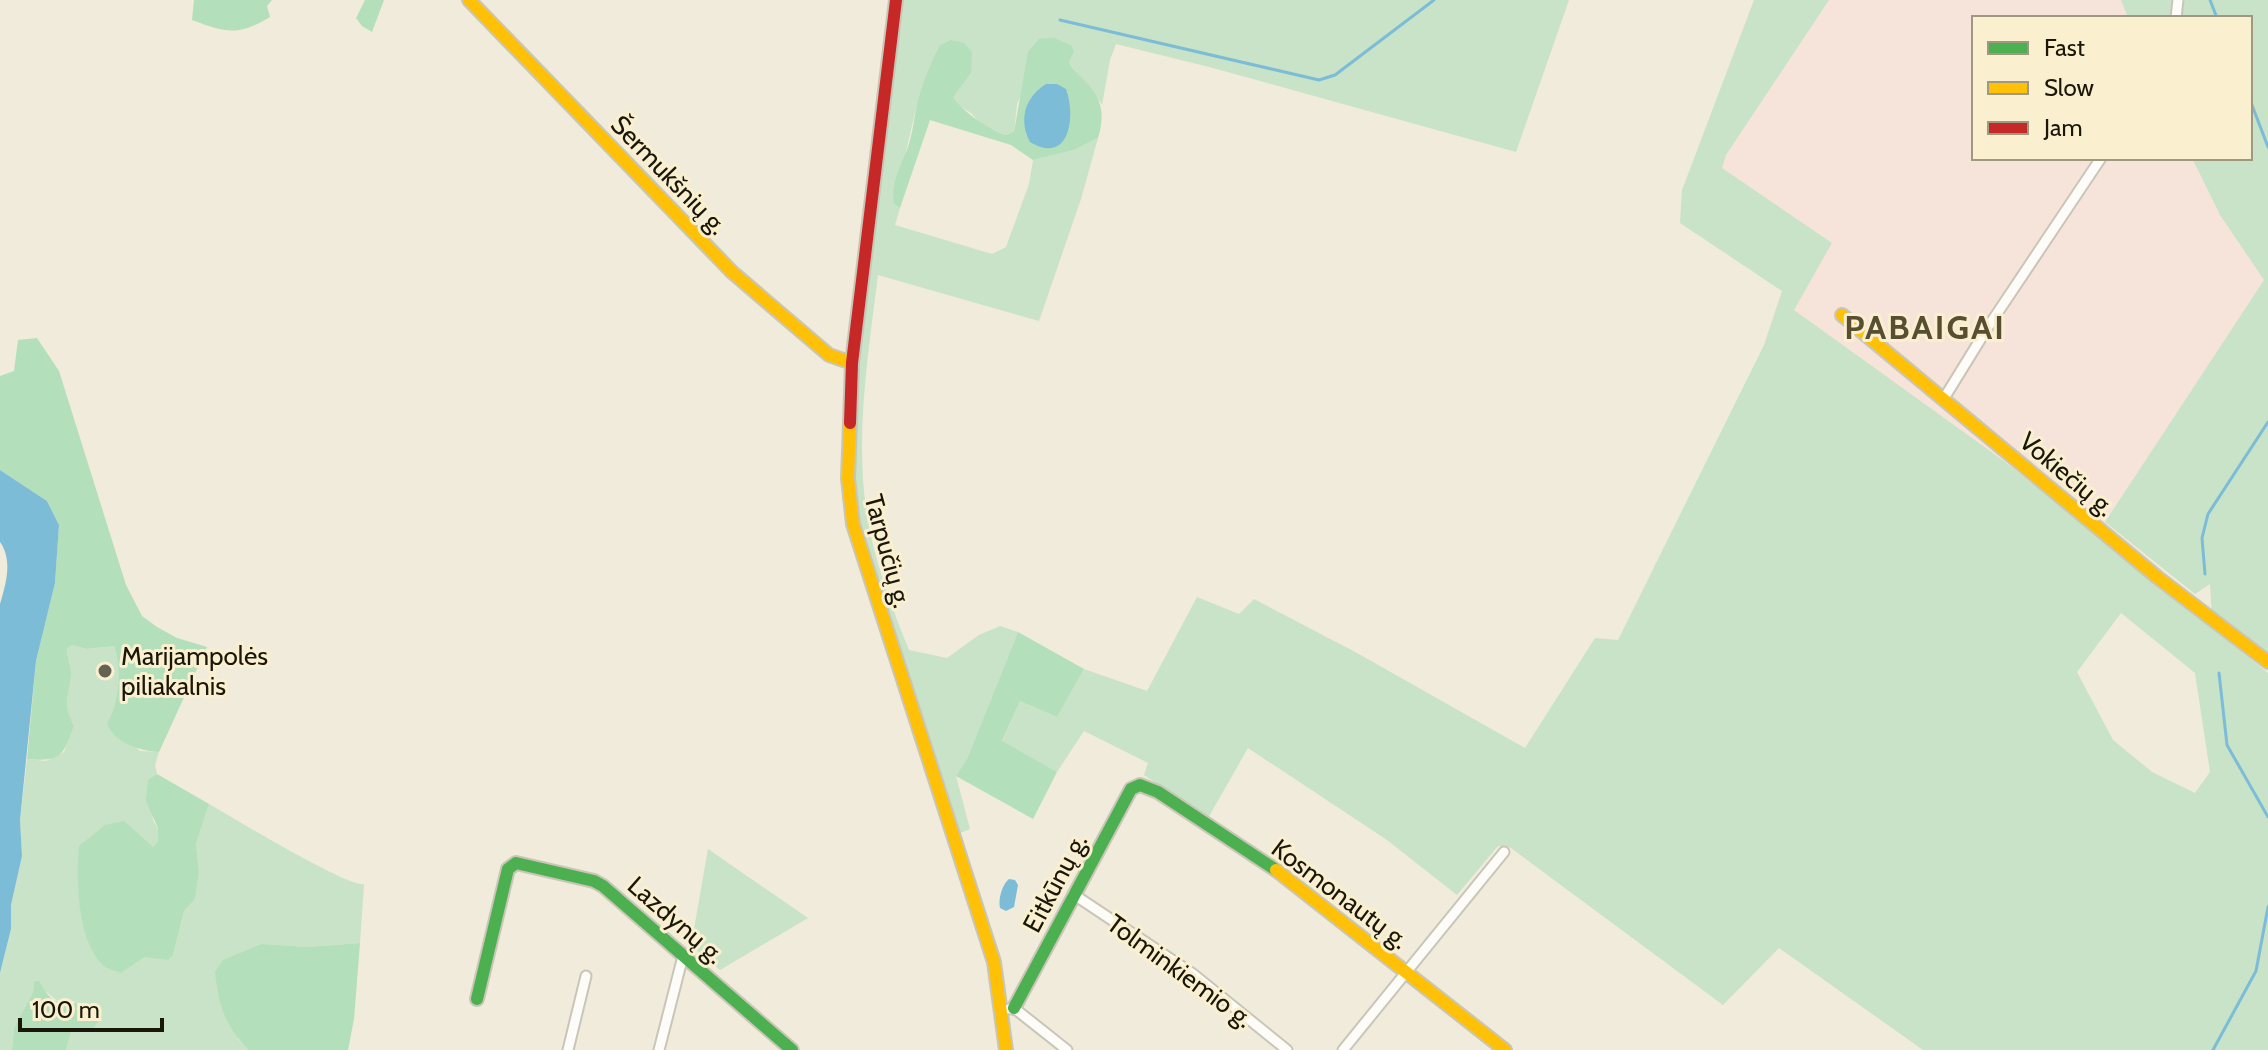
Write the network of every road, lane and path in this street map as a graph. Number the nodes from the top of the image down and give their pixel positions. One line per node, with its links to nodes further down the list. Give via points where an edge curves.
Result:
1 (469, 0): 5 (street, Šermukšnių g., via 732,272 829,355)
2 (896, 0): 5 (street, Tarpučių g.)
3 (2100, 160): 6 (street)
4 (1842, 315): 6 (street, Vokiečių g.)
5 (852, 363): 15 (street, Tarpučių g., via 848,478 853,524)
6 (1943, 400): 7 (street, Vokiečių g.)
7 (2268, 662)
8 (1140, 785): 10 (street, Eitkūnų g., via 1131,789); 12 (street, Kosmonautų g., via 1281,873)
9 (1504, 852): 12 (street)
10 (1073, 894): 15 (street, Eitkūnų g.); 21 (street, Tolminkiemio g., via 1193,974)
11 (683, 956): 14 (street, Lazdynų g., via 603,886 516,863 511,865); 17 (street); 18 (street, Lazdynų g.)
12 (1406, 972): 22 (street); 23 (street, Kosmonautų g.)
13 (586, 976): 16 (street)
14 (477, 999)
15 (1008, 1009): 19 (street, Tarpučių g.); 20 (street)
16 (568, 1050)
17 (659, 1050)
18 (792, 1050)
19 (1006, 1050)
20 (1067, 1050)
21 (1287, 1050)
22 (1343, 1050)
23 (1505, 1050)

